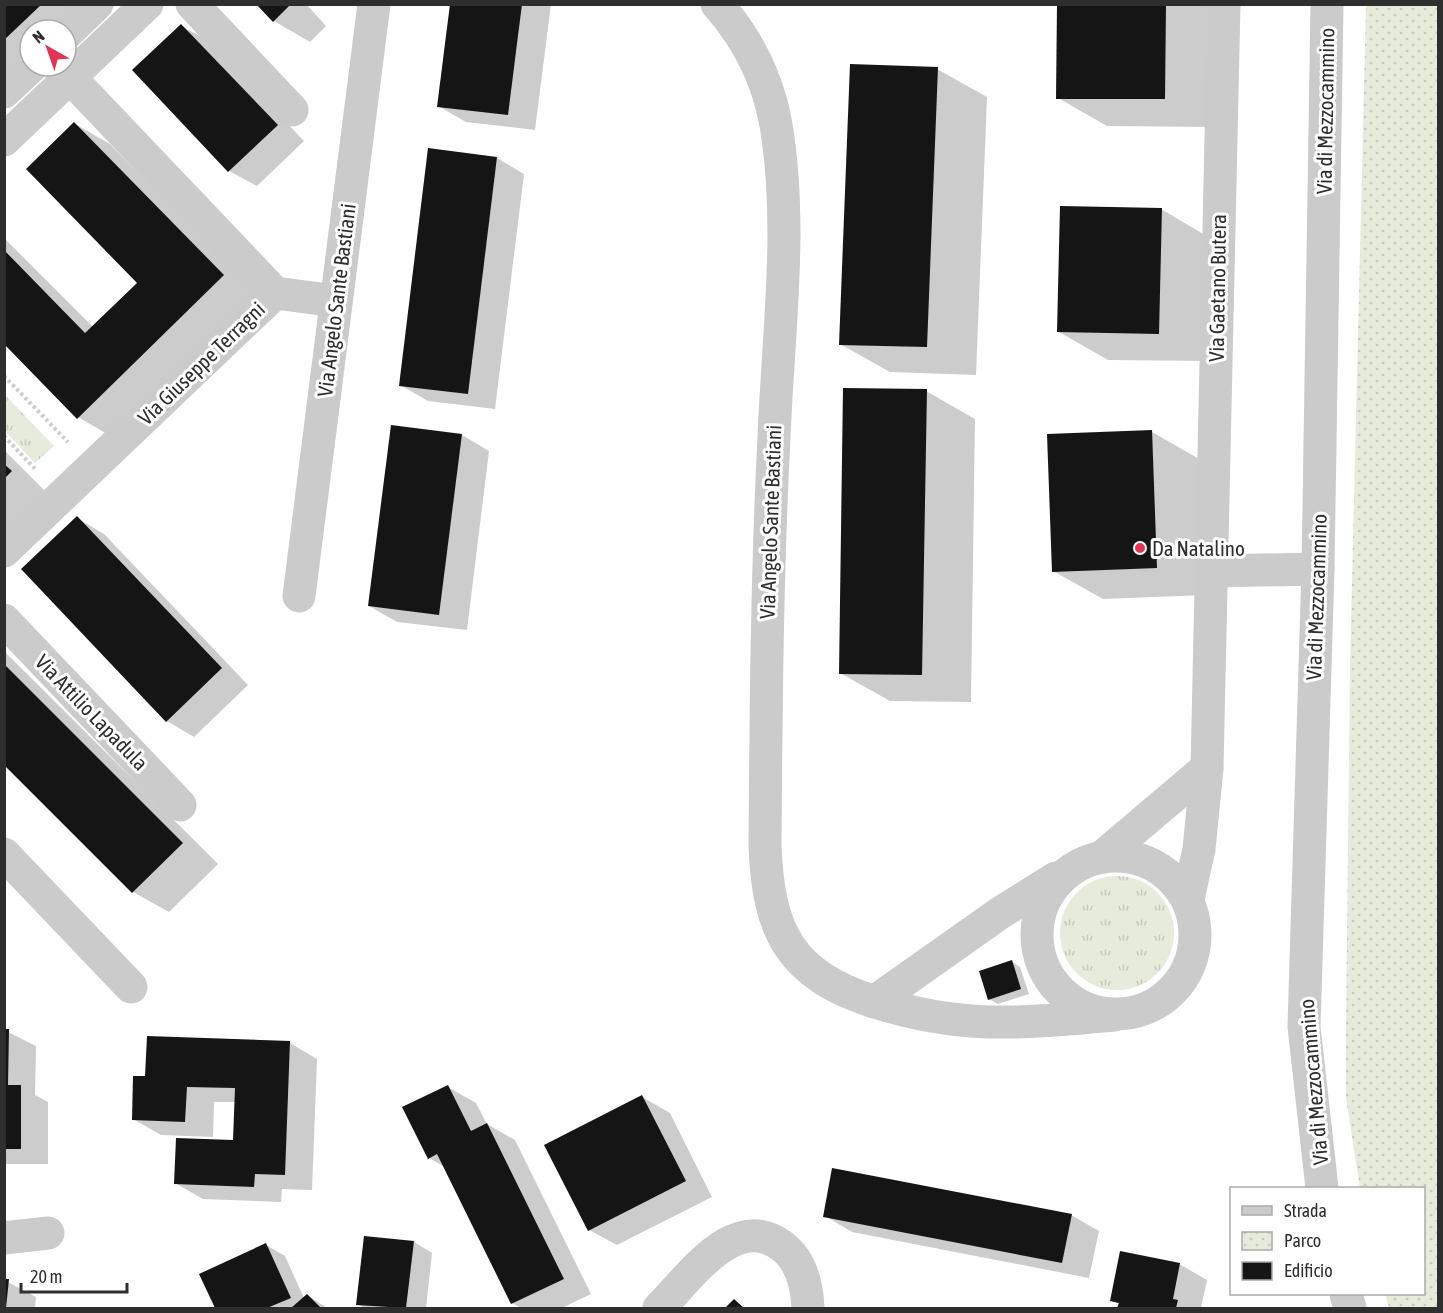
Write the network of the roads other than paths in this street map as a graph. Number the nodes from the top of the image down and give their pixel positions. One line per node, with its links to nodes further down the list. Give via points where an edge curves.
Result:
1 (97, 4): 8 (street)
2 (147, 4): 9 (street)
3 (192, 4): 14 (street)
4 (374, 4): 17 (street, Via Angelo Sante Bastiani)
5 (717, 4): 30 (street, Via Angelo Sante Bastiani, via 752,52 767,87 777,134 783,199 766,601 768,884 776,919 802,964 837,989)
6 (1224, 4): 20 (street, Via Gaetano Butera)
7 (1327, 4): 19 (street, Via di Mezzocammino)
8 (78, 22)
9 (78, 61)
10 (19, 78): 13 (street)
11 (60, 78): 15 (street)
12 (71, 78): 16 (street, Via Giuseppe Terragni)
13 (4, 92)
14 (292, 110)
15 (4, 140)
16 (275, 293): 17 (street); 18 (street, Via Giuseppe Terragni)
17 (336, 301): 21 (street, Via Angelo Sante Bastiani)
18 (4, 550)
19 (1318, 570): 20 (street); 32 (street, Via di Mezzocammino, via 1304,1027)
20 (1212, 571): 23 (street, Via Gaetano Butera)
21 (299, 597)
22 (4, 620): 24 (street, Via Attilio Lapadula)
23 (1207, 768): 26 (street); 28 (street, Via Gaetano Butera, via 1199,849)
24 (180, 805)
25 (4, 854): 29 (street)
26 (1103, 856): 27 (street); 28 (street, via 1128,856 1152,864 1173,878)
27 (1072, 868): 30 (street, via 1000,913); 31 (street, via 1054,885 1041,907 1036,932 1039,957 1050,980 1068,998 1089,1010)
28 (1188, 899): 31 (street, via 1196,925 1194,952 1184,977 1166,998 1141,1010)
29 (131, 987)
30 (874, 1002): 31 (street, Via Angelo Sante Bastiani, via 920,1016 983,1023)
31 (1114, 1015)
32 (1322, 1187)
33 (48, 1233): 34 (street)
34 (4, 1238)
35 (659, 1308): 36 (street, via 715,1252 726,1244 753,1236 774,1240 793,1257 806,1287)
36 (807, 1308)

